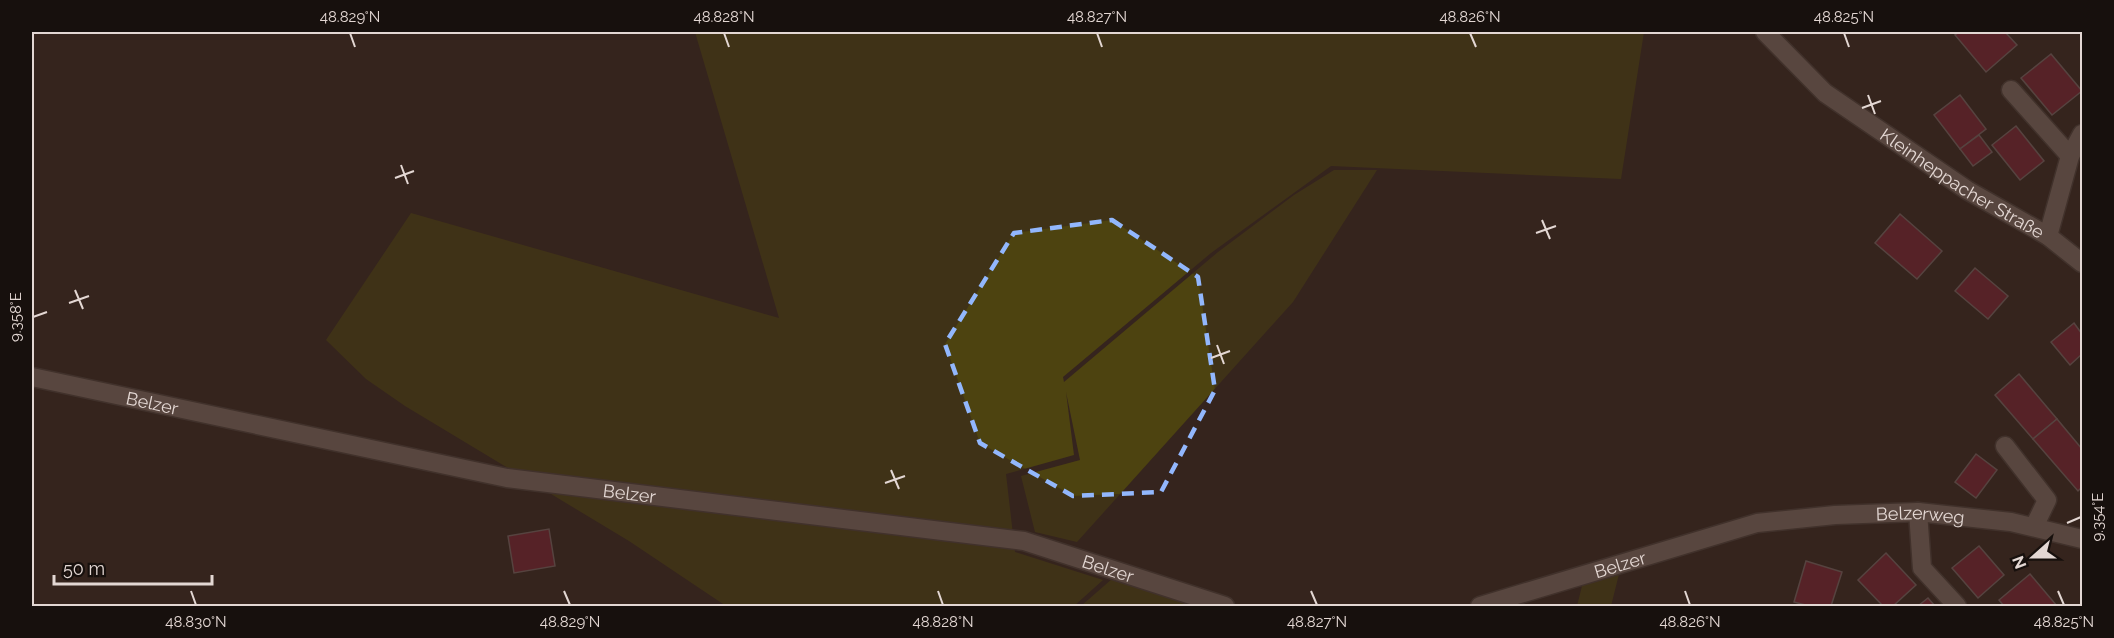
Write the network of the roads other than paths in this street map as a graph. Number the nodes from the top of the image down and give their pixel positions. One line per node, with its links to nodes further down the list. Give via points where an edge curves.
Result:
1 (1765, 32): 5 (street, Kleinheppacher Straße, via 1825,93 1967,190)
2 (2011, 90): 4 (street)
3 (2082, 134): 4 (street)
4 (2070, 156): 5 (street)
5 (2048, 236): 6 (street, Kleinheppacher Straße)
6 (2082, 263)
7 (32, 377): 13 (street, Belzer, via 507,478 1024,541)
8 (2005, 446): 11 (street, via 2047,500)
9 (1918, 512): 10 (street, Belzerweg); 11 (street, Belzerweg); 15 (street, via 1922,568)
10 (1758, 523): 14 (street, Belzer)
11 (2034, 527): 12 (street, Belzerweg)
12 (2082, 539)
13 (1225, 606)
14 (1480, 606)
15 (1957, 606)

